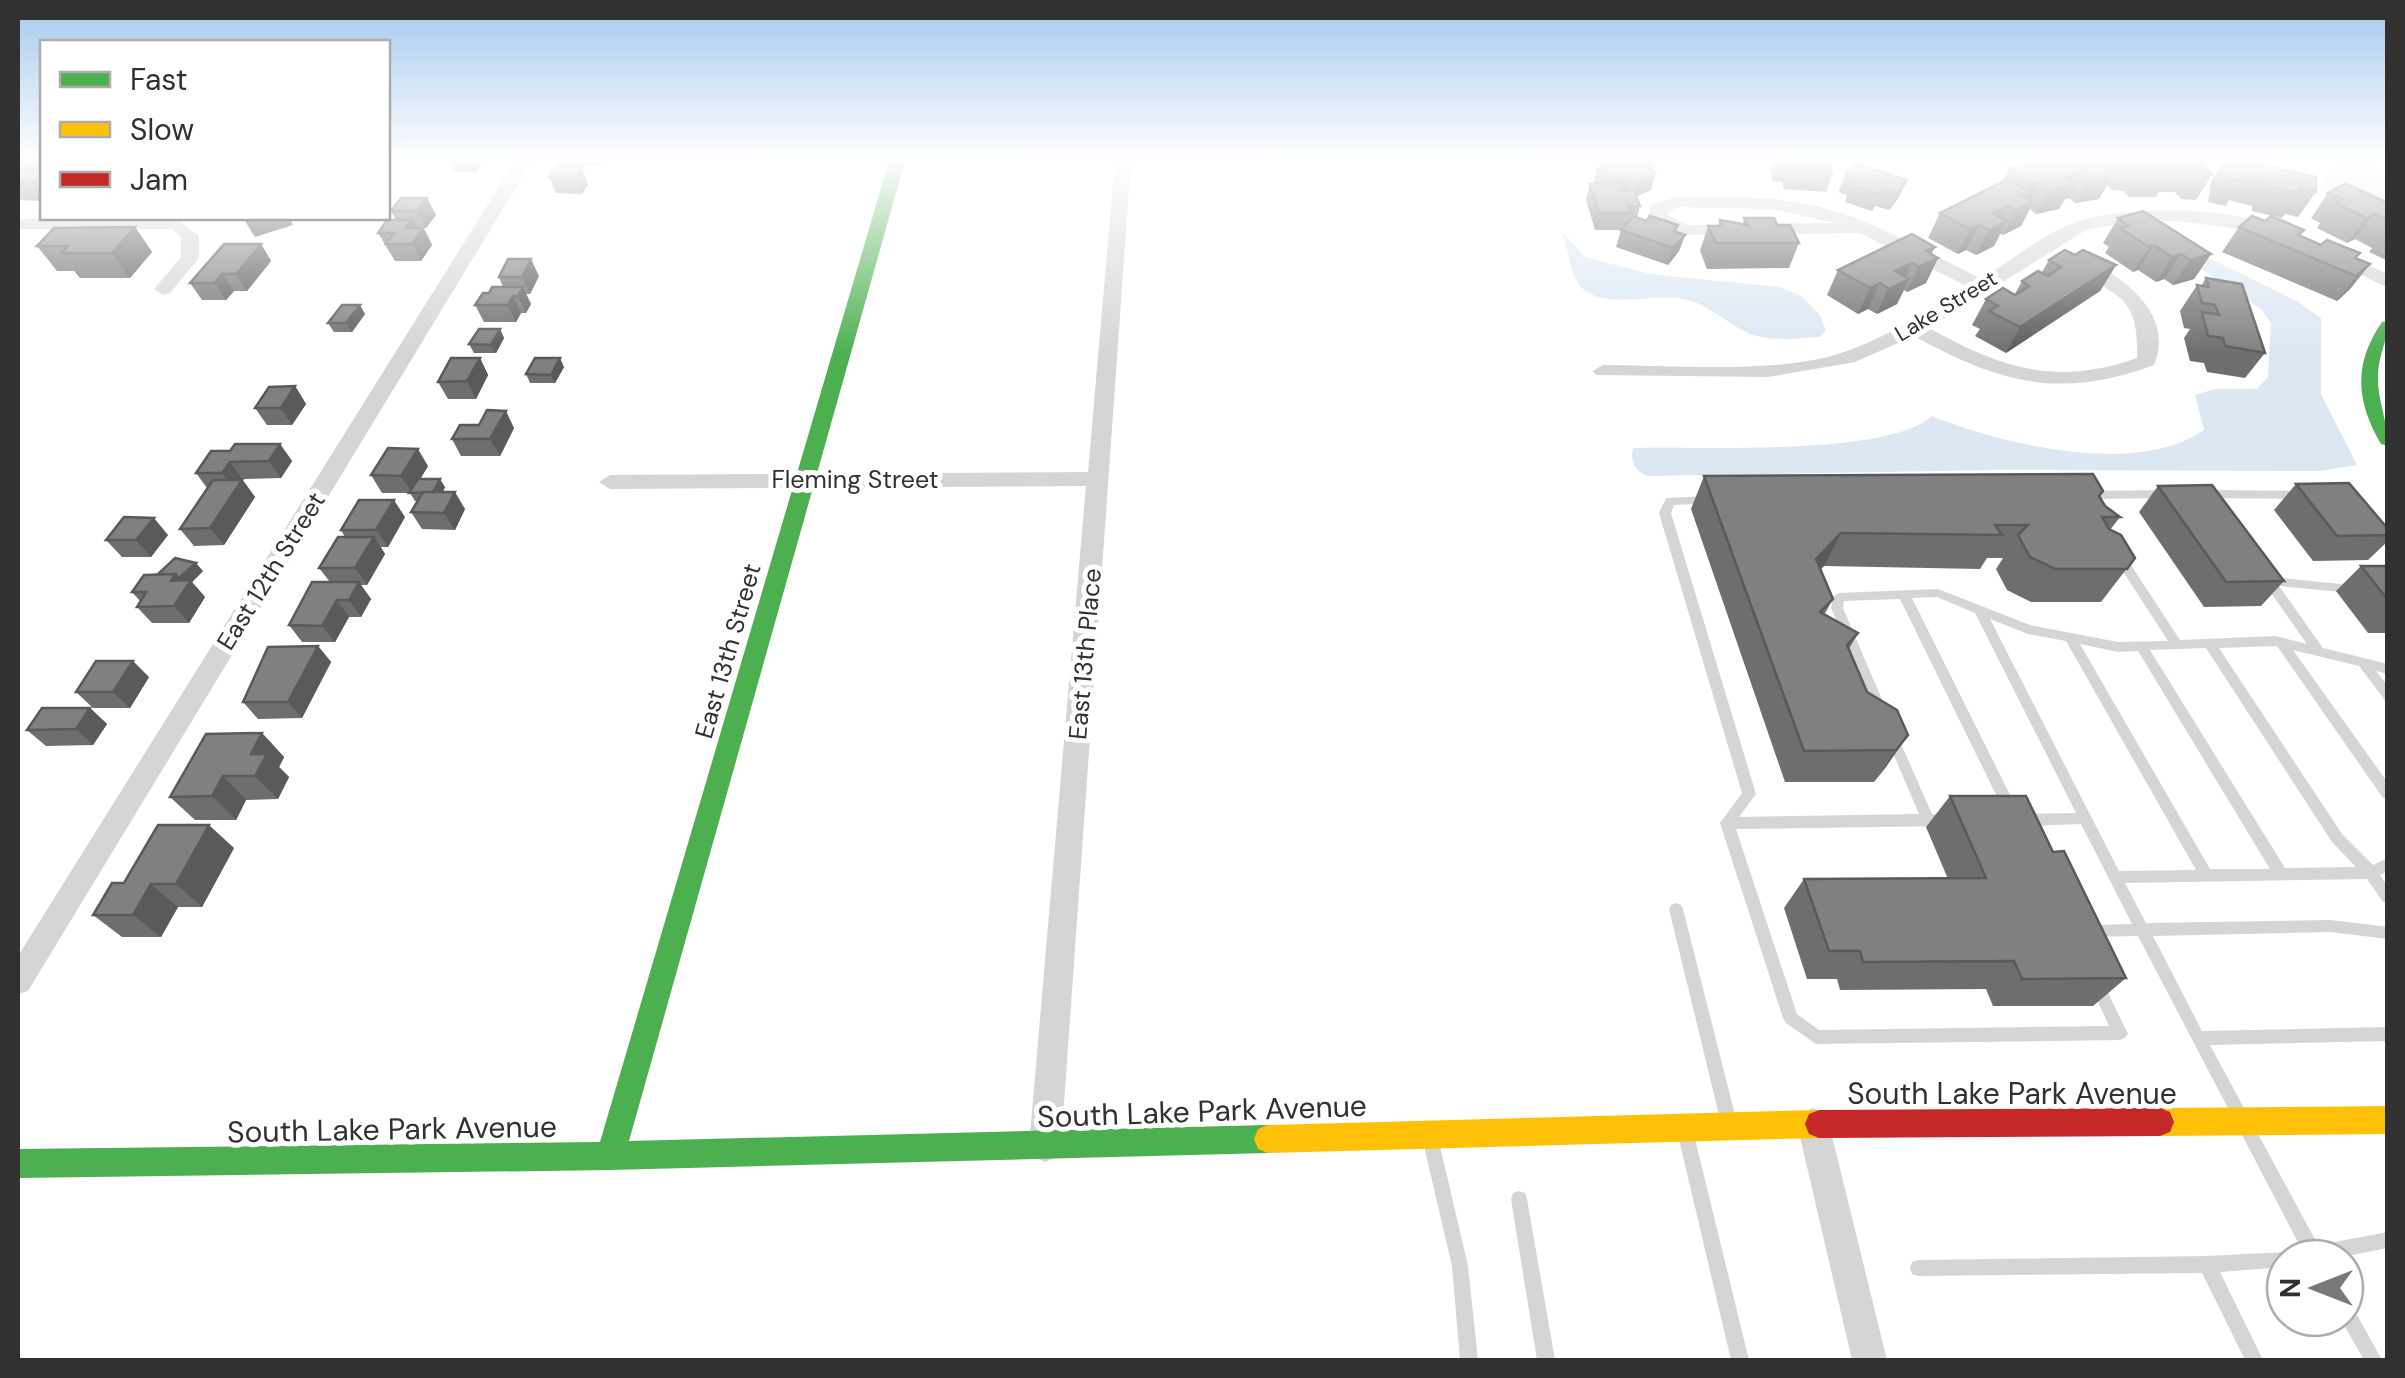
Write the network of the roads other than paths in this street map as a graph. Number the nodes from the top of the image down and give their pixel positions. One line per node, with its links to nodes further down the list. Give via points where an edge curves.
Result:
1 (178, 225): 13 (street, via 190,236 190,258)
2 (484, 225): 60 (street, East 12th Street)
3 (879, 225): 18 (main road, East 13th Street)
4 (1118, 225): 19 (street, East 13th Place)
5 (1675, 225): 9 (street)
6 (1857, 225): 9 (street)
7 (2082, 225): 10 (street, Lake Street)
8 (2237, 225): 11 (street, Lake Street, via 2303,243)
9 (1862, 228): 12 (street)
10 (2046, 248): 12 (street, Lake Street); 15 (street, via 2118,281 2150,335 2146,361 2116,376 2072,382 2015,376 1975,363)
11 (2388, 282)
12 (1980, 285): 15 (street, Lake Street)
13 (163, 289)
14 (2388, 326): 17 (main road, via 2371,348 2365,377)
15 (1914, 328): 16 (street, Lake Street, via 1848,358 1768,371)
16 (1603, 371)
17 (2388, 440)
18 (807, 479): 19 (street, Fleming Street); 20 (street, Fleming Street); 70 (main road, East 13th Street)
19 (1100, 479): 69 (street, East 13th Place)
20 (610, 482)
21 (2192, 494): 22 (lane); 24 (lane); 25 (lane, via 2080,495)
22 (2314, 495)
23 (1728, 500): 47 (lane, via 1670,500 1665,514 1749,794)
24 (2217, 508)
25 (2090, 512)
26 (2112, 545): 35 (lane)
27 (2258, 566): 28 (lane)
28 (2268, 581): 29 (lane, via 2340,588); 37 (lane)
29 (2388, 582)
30 (1904, 594): 31 (lane, via 1938,593); 43 (lane, via 1840,597 1837,608); 46 (lane)
31 (1979, 609): 32 (lane); 42 (lane)
32 (2070, 637): 36 (lane); 52 (lane)
33 (2281, 643): 34 (lane); 37 (lane); 41 (lane)
34 (2210, 644): 35 (lane); 50 (lane, via 2337,838)
35 (2177, 645): 36 (lane)
36 (2141, 646): 51 (lane)
37 (2319, 652): 38 (lane)
38 (2363, 662): 39 (lane); 40 (lane)
39 (2388, 668)
40 (2388, 696)
41 (2388, 794)
42 (2085, 818): 46 (lane); 53 (lane)
43 (1928, 820): 44 (lane); 47 (lane)
44 (1963, 820)
45 (1998, 820): 46 (lane)
46 (2015, 820): 48 (lane)
47 (1727, 823): 59 (lane, via 1791,1018 1816,1038 2120,1032)
48 (2023, 836)
49 (2388, 864): 50 (lane)
50 (2371, 873): 51 (lane); 54 (lane)
51 (2281, 874): 52 (lane)
52 (2206, 875): 53 (lane)
53 (2116, 877): 56 (lane)
54 (2388, 898)
55 (1676, 909): 66 (lane)
56 (2142, 929): 57 (lane); 58 (lane, via 2330,926); 62 (lane)
57 (2072, 932)
58 (2388, 933)
59 (2088, 965)
60 (18, 980)
61 (2388, 1034): 62 (lane)
62 (2201, 1038): 64 (lane)
63 (2388, 1120): 64 (main road, South Lake Park Avenue)
64 (2240, 1122): 65 (main road, South Lake Park Avenue); 73 (lane)
65 (1813, 1124): 66 (main road, South Lake Park Avenue); 81 (street)
66 (1730, 1127): 67 (main road, South Lake Park Avenue)
67 (1685, 1128): 68 (main road, South Lake Park Avenue); 80 (lane)
68 (1430, 1135): 69 (main road, South Lake Park Avenue); 78 (lane, via 1460,1266)
69 (1045, 1146): 70 (main road, South Lake Park Avenue)
70 (610, 1156): 71 (main road, South Lake Park Avenue)
71 (18, 1164)
72 (1519, 1199): 79 (lane)
73 (2305, 1238)
74 (2265, 1260): 75 (lane)
75 (2207, 1264): 76 (lane); 82 (lane)
76 (1918, 1268)
77 (2361, 1338): 83 (lane)
78 (1469, 1360)
79 (1546, 1360)
80 (1740, 1360)
81 (1870, 1360)
82 (2254, 1360)
83 (2373, 1360)

